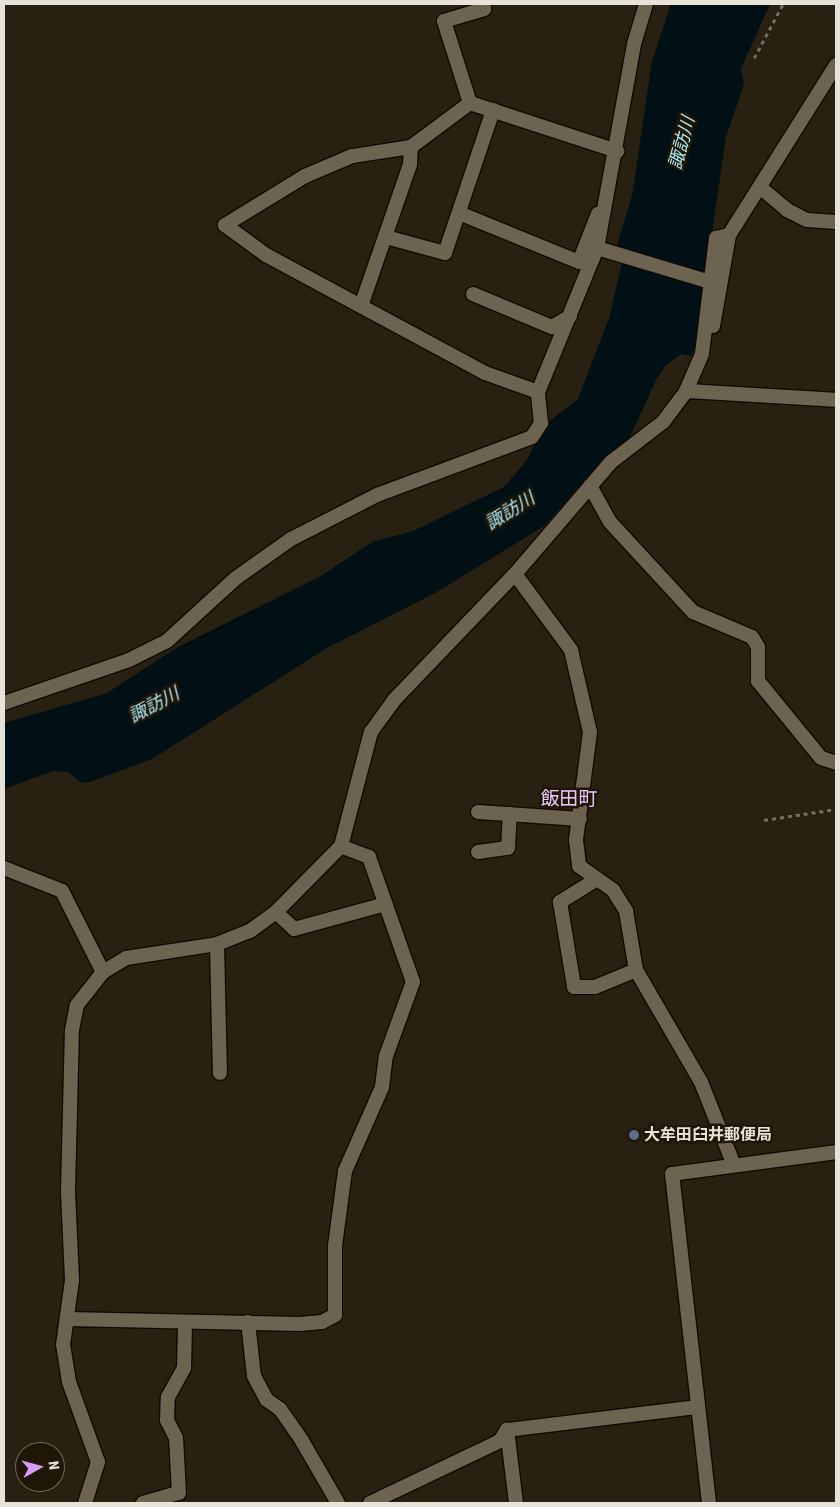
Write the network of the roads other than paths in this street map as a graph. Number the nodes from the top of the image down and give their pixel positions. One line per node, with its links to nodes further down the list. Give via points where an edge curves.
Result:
1 (484, 4): 4 (street, via 484,9 444,21)
2 (646, 4): 7 (street, via 632,52)
3 (836, 65): 8 (street)
4 (470, 103): 5 (street); 6 (street)
5 (493, 110): 7 (street); 10 (street)
6 (411, 146): 13 (street, via 410,164); 17 (street, via 344,159 305,176 225,225 266,255)
7 (617, 151): 9 (street)
8 (761, 188): 11 (street, via 787,210 808,220); 12 (street)
9 (606, 211): 10 (street, via 598,214 579,262); 14 (street)
10 (459, 213): 13 (street, via 445,253)
11 (836, 222)
12 (729, 235): 15 (street, via 716,238); 19 (street, via 714,325)
13 (386, 237): 17 (street)
14 (600, 249): 15 (street); 18 (street)
15 (708, 281): 19 (street)
16 (473, 294): 18 (street, via 552,327)
17 (362, 303): 21 (street, via 485,373)
18 (570, 316): 21 (street)
19 (702, 354): 20 (street)
20 (686, 391): 22 (street); 23 (street, via 663,422 611,462)
21 (538, 392): 25 (street, via 541,422 532,437 377,495 291,539 236,578 166,641 130,660)
22 (836, 400)
23 (590, 486): 24 (street); 26 (street, via 610,522 693,612 752,637 758,647 758,681 821,758)
24 (514, 574): 29 (street, via 572,650 590,732); 30 (street, via 401,693 371,732)
25 (4, 703)
26 (836, 763)
27 (478, 812): 28 (street)
28 (510, 814): 29 (street); 31 (street, via 508,848)
29 (580, 819): 33 (street, via 579,866)
30 (341, 846): 34 (street, via 370,856); 35 (street)
31 (478, 852)
32 (4, 868): 38 (street, via 62,890)
33 (598, 879): 37 (street, via 613,890 626,911); 37 (street, via 560,902 574,987 594,987)
34 (386, 904): 35 (street, via 294,929); 44 (street, via 413,982 386,1056 382,1087 346,1171 335,1246 335,1315 315,1323)
35 (276, 912): 36 (street, via 250,931)
36 (217, 944): 38 (street, via 145,952); 39 (street)
37 (636, 970): 41 (street, via 701,1082)
38 (103, 972): 42 (street, via 77,1005 72,1030 68,1191 72,1280)
39 (220, 1073)
40 (836, 1152): 41 (street)
41 (733, 1163): 45 (street, via 672,1174)
42 (68, 1319): 43 (street); 47 (street, via 63,1345 69,1382 98,1462)
43 (185, 1322): 44 (street); 48 (street, via 184,1368 168,1397 167,1420 176,1438 179,1493)
44 (248, 1322): 49 (street, via 254,1376 262,1392 302,1441)
45 (698, 1407): 46 (street); 52 (street)
46 (507, 1430): 50 (street, via 500,1441); 51 (street)
47 (85, 1503)
48 (143, 1503)
49 (338, 1503)
50 (370, 1503)
51 (516, 1503)
52 (709, 1503)

